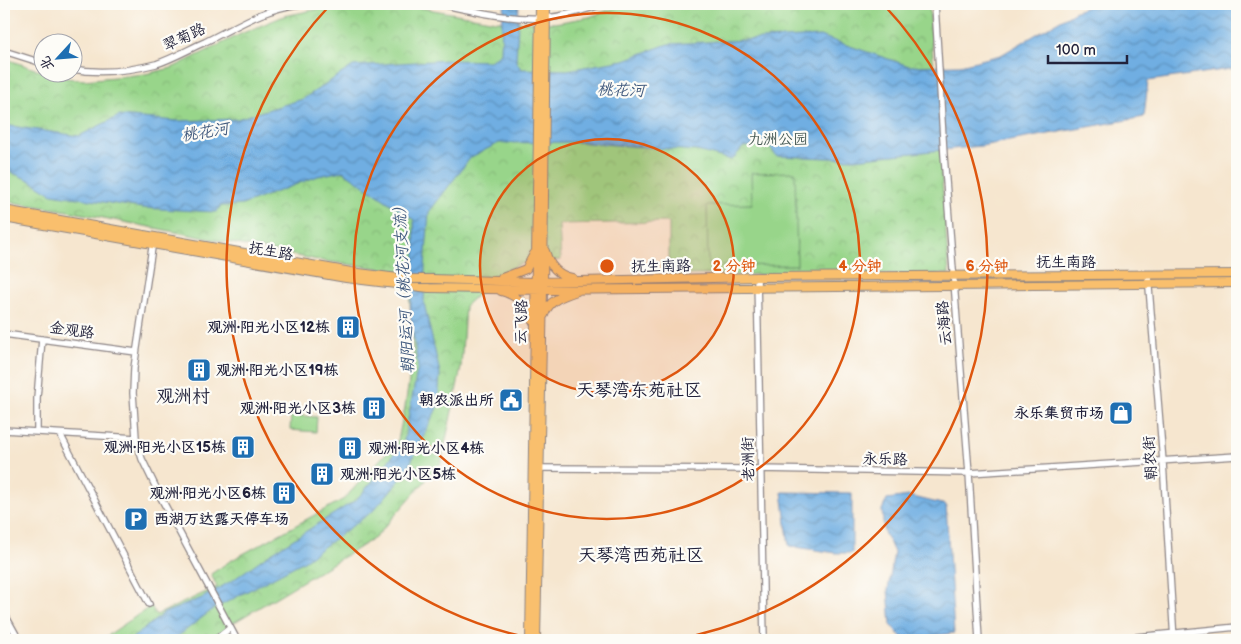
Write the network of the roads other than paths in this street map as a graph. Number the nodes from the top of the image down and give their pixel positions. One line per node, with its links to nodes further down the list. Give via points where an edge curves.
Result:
1 (265, 4): 8 (street)
2 (300, 4): 8 (street, 翠菊路)
3 (440, 4): 9 (street, via 489,15)
4 (540, 4): 9 (main road, 云飞路)
5 (546, 4): 9 (main road, 云飞路)
6 (603, 4): 9 (street)
7 (935, 4): 22 (street, 云海路)
8 (264, 12): 13 (street, 翠菊路, via 157,63 111,72)
9 (542, 18): 12 (main road, 云飞路)
10 (4, 51): 11 (street)
11 (32, 60)
12 (542, 63): 17 (main road, 云飞路, via 545,152); 17 (main road, 云飞路, via 537,147)
13 (82, 70)
14 (4, 210): 16 (main road, 抚生路)
15 (4, 218): 16 (main road, 抚生路)
16 (153, 240): 23 (main road, 抚生路); 33 (street)
17 (540, 248): 21 (main road, via 526,269); 25 (main road, via 558,272); 26 (main road, 云飞路)
18 (1237, 274): 20 (main road, 抚生南路)
19 (757, 278): 22 (main road, 抚生南路); 25 (main road, 抚生南路); 27 (street, 老洲街)
20 (1148, 279): 22 (main road, 抚生南路); 24 (main road, 抚生南路); 39 (street, 朝农街)
21 (494, 280): 23 (main road, 抚生路, bridge); 26 (main road, 抚生路)
22 (953, 280): 27 (main road, 抚生南路); 42 (street, 云海路)
23 (405, 282): 28 (main road, 抚生路, via 429,288)
24 (1237, 283)
25 (586, 285): 26 (main road, 抚生南路); 27 (main road, 抚生南路); 29 (main road, via 553,301)
26 (539, 286): 28 (main road, 抚生路); 29 (main road, 云飞路); 30 (main road, 云飞路)
27 (758, 288): 41 (street, 老洲街)
28 (495, 289): 30 (main road, via 509,293 525,304)
29 (542, 320): 40 (main road, 云飞路)
30 (534, 324): 40 (main road, 云飞路)
31 (4, 334): 32 (street, 金观路)
32 (42, 339): 33 (street, 金观路); 35 (street)
33 (136, 352): 37 (street, via 133,394)
34 (4, 430): 35 (street)
35 (37, 432): 36 (street)
36 (60, 434): 37 (street); 43 (street)
37 (136, 438): 46 (street, via 160,496)
38 (1237, 456): 39 (street, 永乐路)
39 (1163, 462): 42 (street, 永乐路); 47 (street, 朝农街)
40 (536, 468): 41 (street, 永乐路); 51 (main road, 云飞路); 52 (main road, 云飞路)
41 (761, 469): 42 (street, 永乐路); 53 (street, 老洲街)
42 (969, 473): 54 (street, 云海路)
43 (150, 604)
44 (4, 613): 48 (street)
45 (1237, 627): 47 (street)
46 (230, 628): 49 (street); 50 (street)
47 (1174, 633): 55 (street); 56 (street, 朝农街)
48 (19, 640)
49 (215, 640)
50 (237, 640)
51 (530, 640)
52 (536, 640)
53 (764, 640)
54 (979, 640)
55 (1106, 640)
56 (1174, 640)

